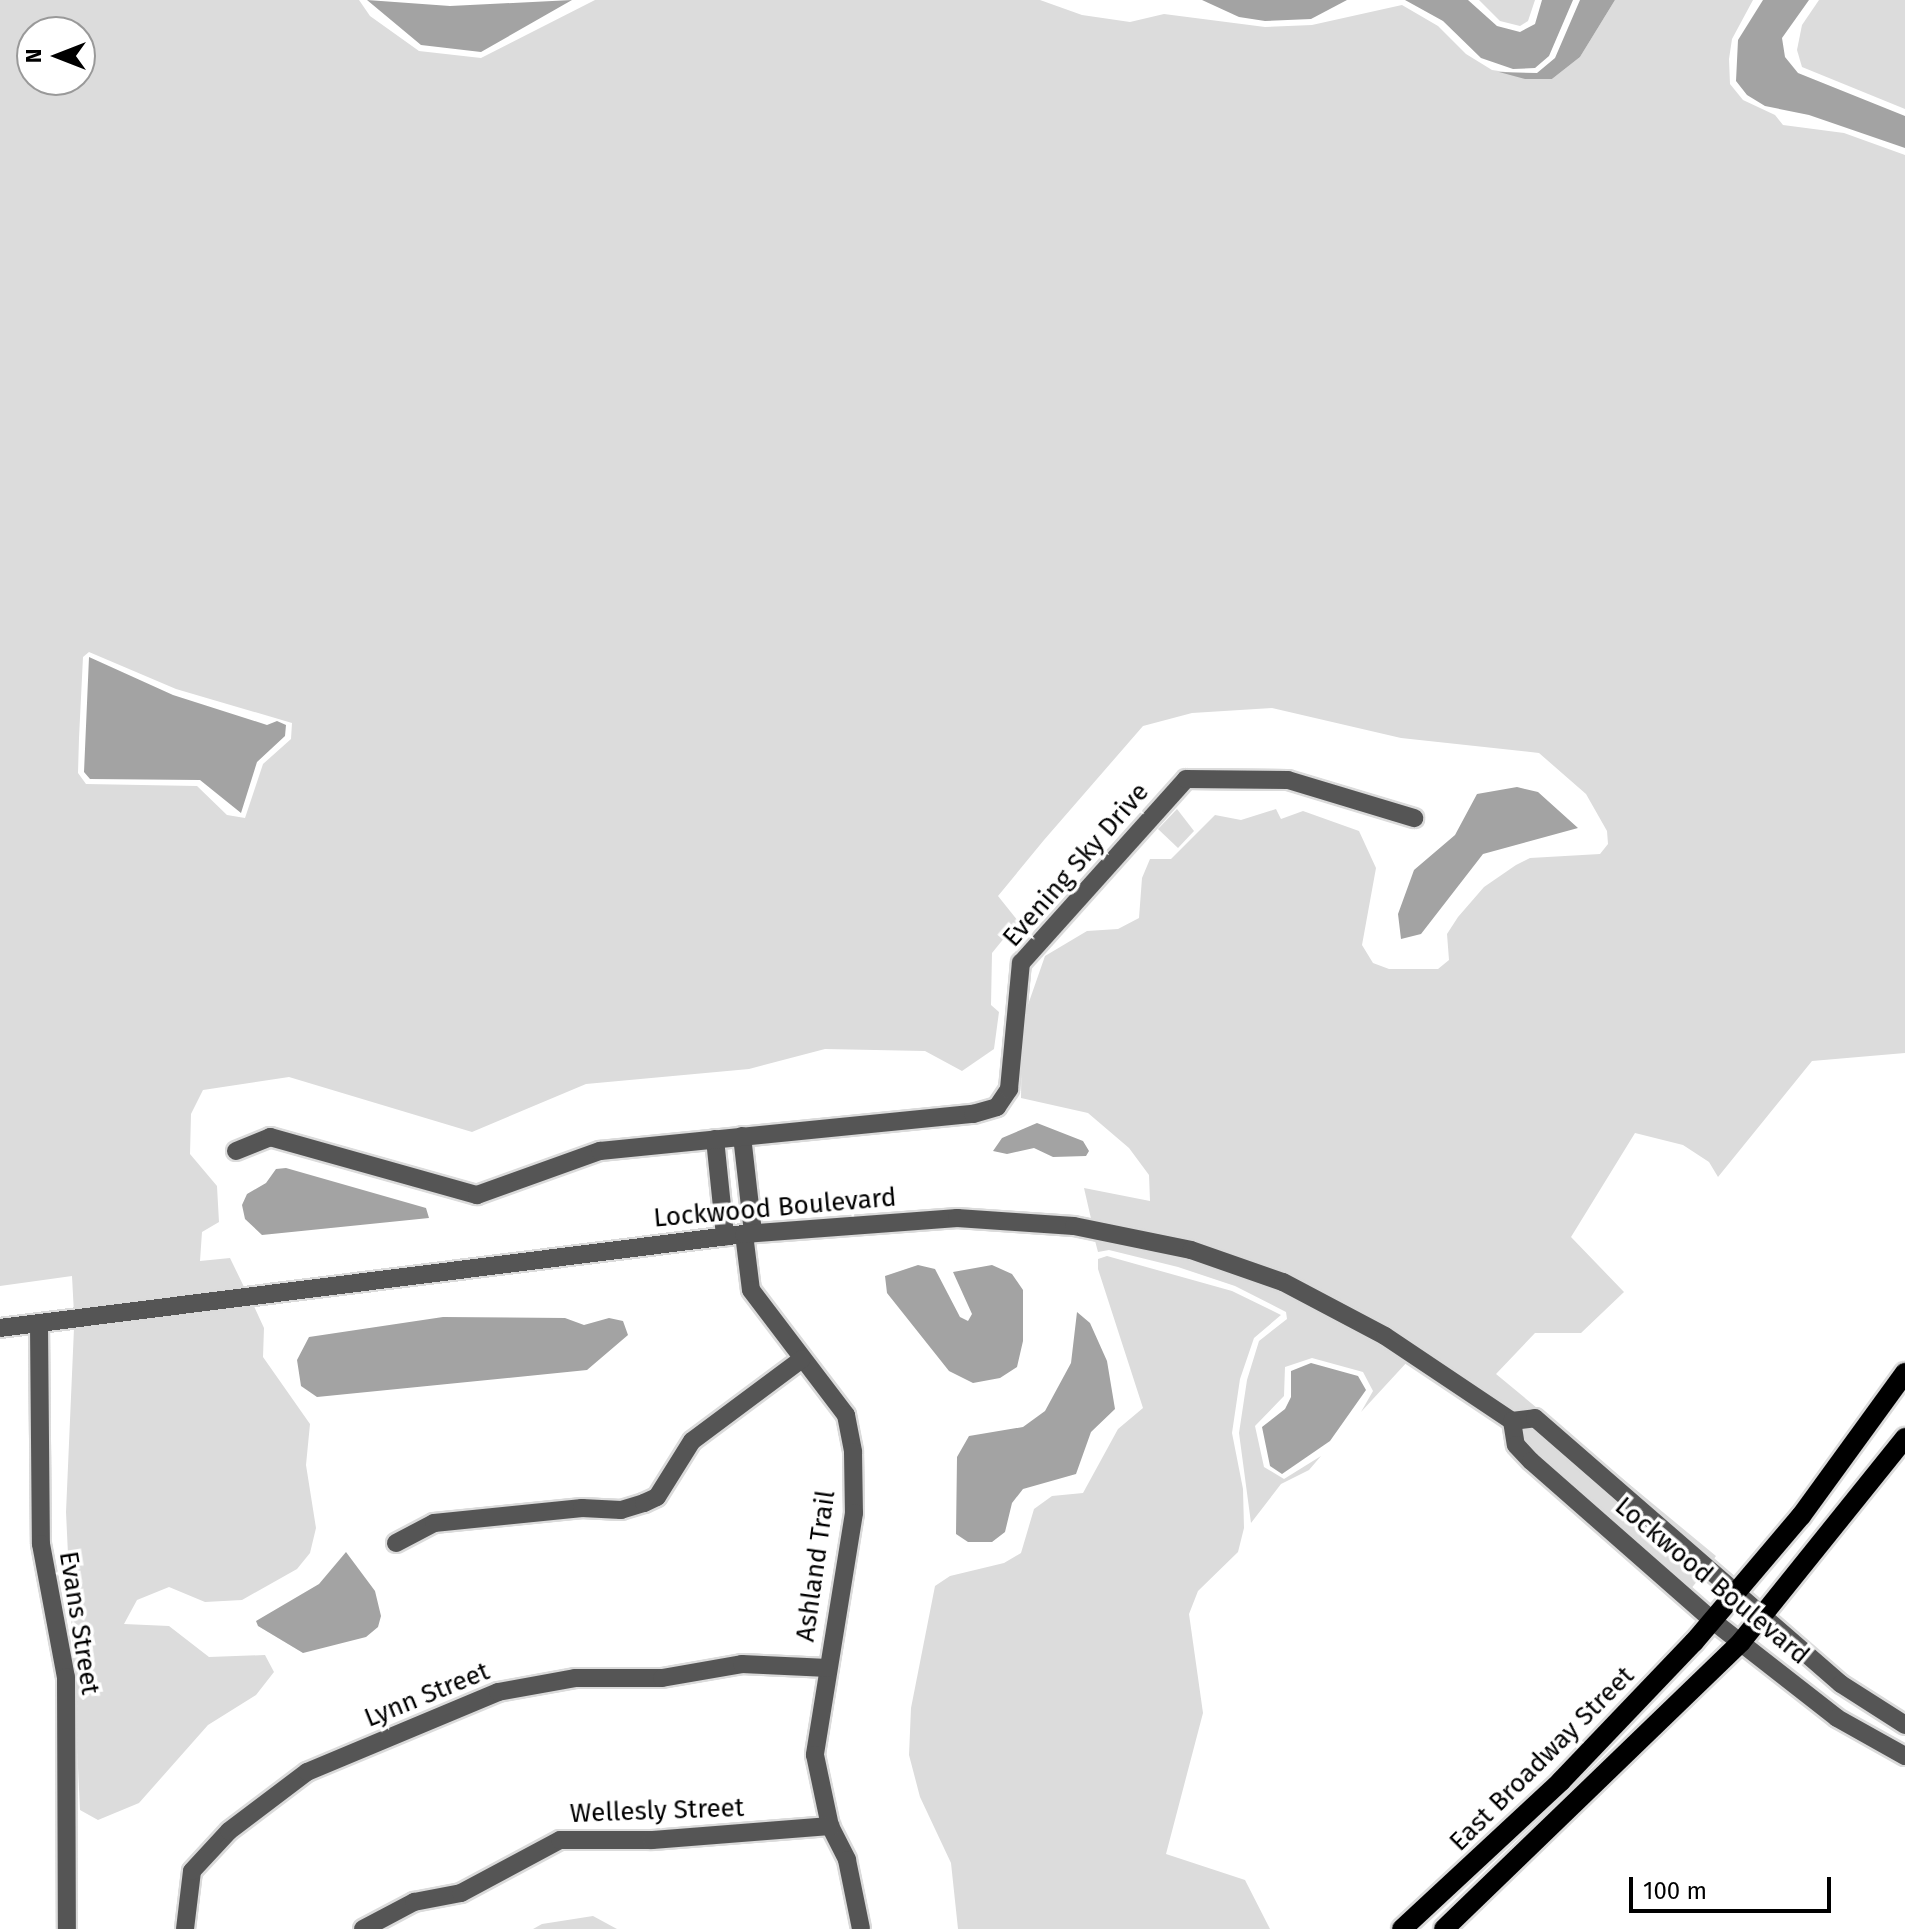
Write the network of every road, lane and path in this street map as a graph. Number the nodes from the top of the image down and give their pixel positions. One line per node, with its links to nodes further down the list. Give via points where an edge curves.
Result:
1 (1414, 818): 2 (street, Evening Sky Drive, via 1288,780 1186,779 1021,963 1009,1089 997,1107 973,1114)
2 (742, 1136): 3 (street, Evening Sky Drive); 5 (street)
3 (715, 1139): 4 (street, Evening Sky Drive, via 600,1151 477,1195 270,1137); 5 (street)
4 (236, 1151)
5 (740, 1234): 6 (street, Lockwood Boulevard); 8 (street, Ashland Trail, via 751,1290); 10 (street, Lockwood Boulevard, via 957,1218 1074,1226 1191,1250 1283,1282 1385,1336)
6 (39, 1325): 7 (street, Lockwood Boulevard); 23 (street, Evans Street, via 41,1544 66,1677)
7 (0, 1328)
8 (802, 1359): 12 (street, via 692,1441 657,1497 644,1503 621,1510 582,1508 434,1523); 17 (street, Ashland Trail, via 846,1415 853,1452 854,1513)
9 (1905, 1373): 13 (main road, East Broadway Street)
10 (1512, 1421): 13 (street, Lockwood Boulevard, via 1535,1418); 15 (street, Lockwood Boulevard, via 1516,1445 1531,1461)
11 (1905, 1438): 14 (main road, East Broadway Street)
12 (396, 1543)
13 (1735, 1595): 14 (street, Lockwood Boulevard); 15 (main road, East Broadway Street)
14 (1763, 1617): 16 (main road, East Broadway Street); 18 (street, Lockwood Boulevard, via 1841,1684)
15 (1713, 1621): 16 (street, Lockwood Boulevard); 21 (main road, East Broadway Street, via 1617,1725)
16 (1741, 1642): 19 (street, Lockwood Boulevard, via 1837,1718); 22 (main road, East Broadway Street)
17 (828, 1668): 20 (street, Ashland Trail, via 815,1755); 24 (street, Lynn Street, via 742,1664 662,1678 575,1678 498,1692 307,1772 229,1831 192,1871)
18 (1905, 1725)
19 (1905, 1756)
20 (830, 1826): 25 (street, Wellesly Street, via 682,1839 560,1840 461,1893 414,1902); 26 (street, Ashland Trail, via 847,1860)
21 (1442, 1893): 22 (main road); 27 (main road, East Broadway Street)
22 (1461, 1914): 28 (main road, East Broadway Street)
23 (67, 1929)
24 (185, 1929)
25 (363, 1929)
26 (861, 1929)
27 (1402, 1929)
28 (1444, 1929)

